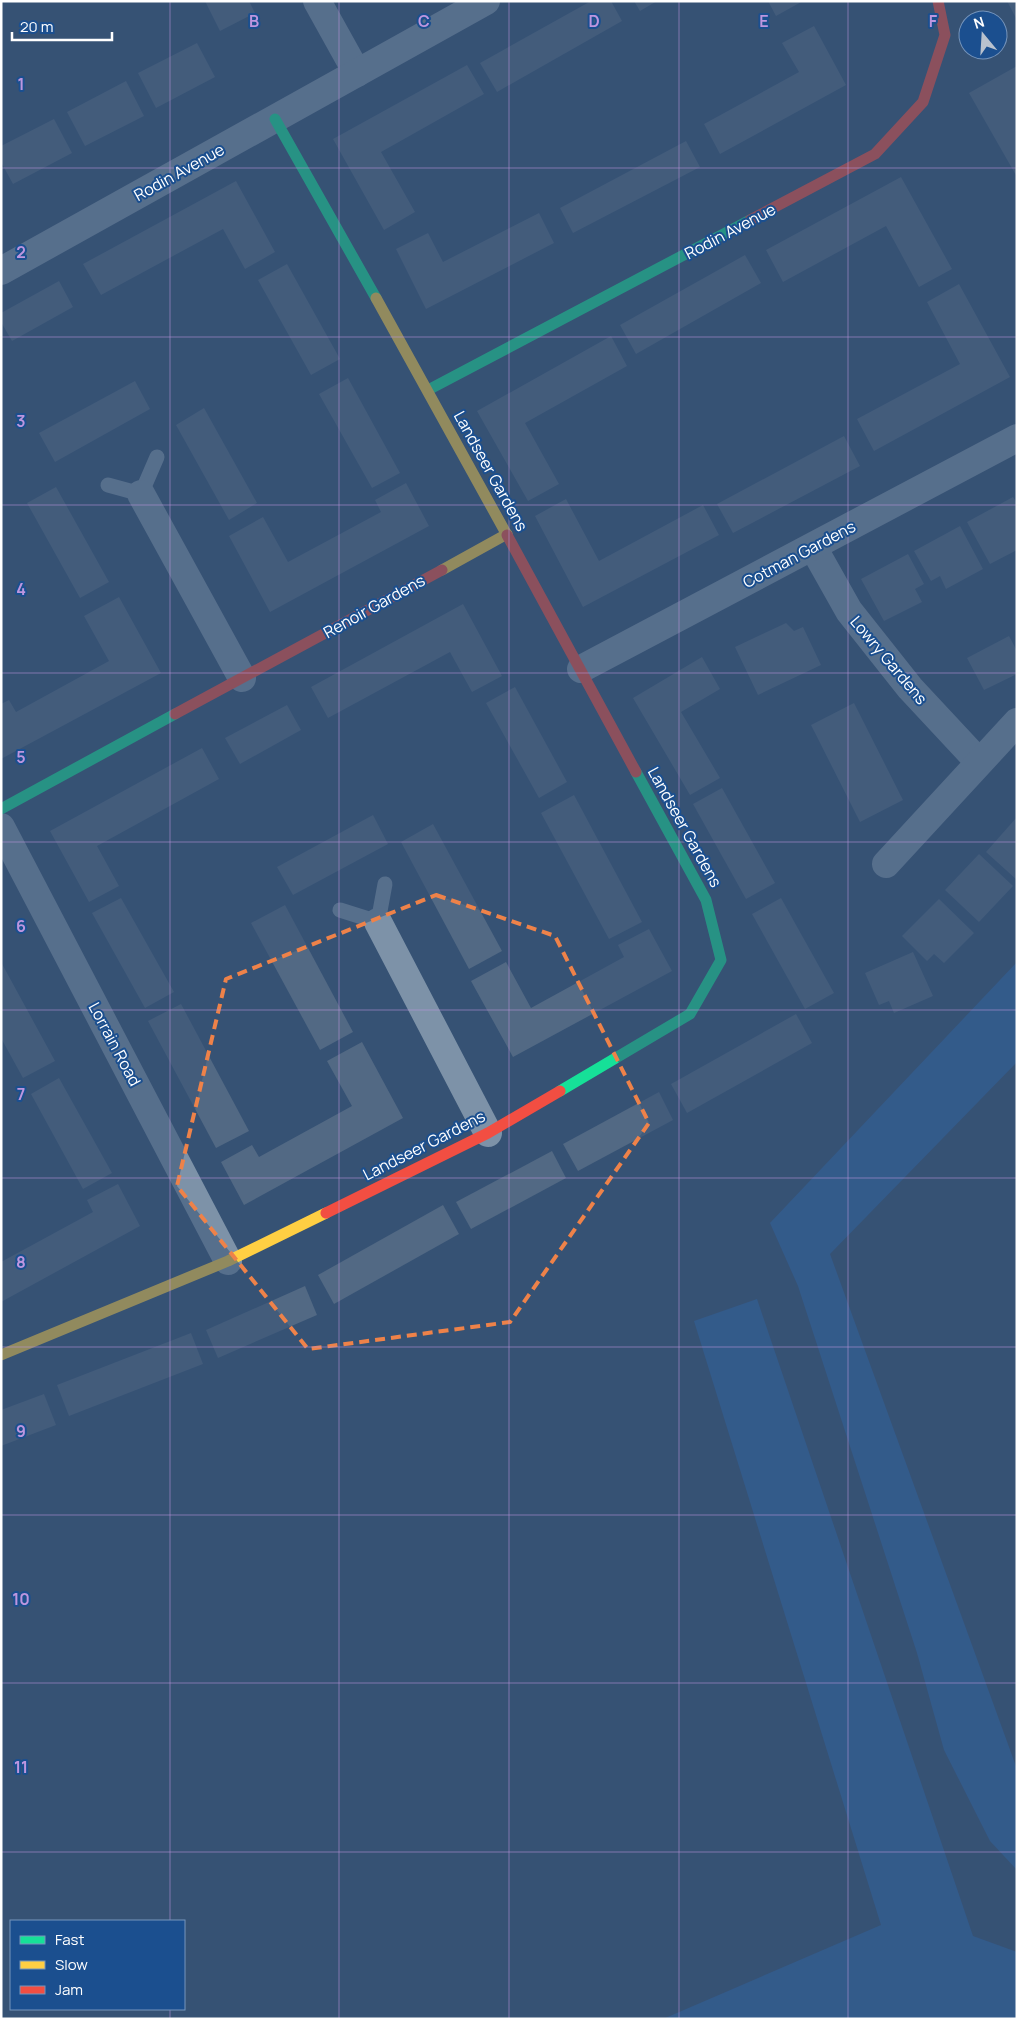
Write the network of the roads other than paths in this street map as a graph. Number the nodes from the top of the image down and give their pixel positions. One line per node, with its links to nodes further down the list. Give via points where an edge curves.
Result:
1 (317, 1): 4 (street)
2 (486, 1): 4 (street, Rodin Avenue)
3 (938, 1): 7 (street, Rodin Avenue, via 944,35 924,102 875,154)
4 (357, 72): 5 (street, Rodin Avenue)
5 (275, 119): 6 (street, Rodin Avenue); 7 (street, Landseer Gardens)
6 (1, 271)
7 (428, 390): 12 (street, Landseer Gardens)
8 (1017, 438): 13 (street, Cotman Gardens)
9 (157, 457): 11 (lane)
10 (108, 485): 11 (lane)
11 (141, 494): 15 (street)
12 (507, 534): 14 (street, Landseer Gardens); 15 (street, Renoir Gardens)
13 (813, 547): 14 (street, Cotman Gardens); 17 (street, Lowry Gardens, via 849,611 910,688)
14 (580, 669): 24 (street, Landseer Gardens, via 706,900 721,960 690,1014)
15 (242, 678): 18 (street, Renoir Gardens)
16 (1017, 722): 17 (street)
17 (979, 762): 20 (street)
18 (1, 809)
19 (1, 827): 25 (street, Lorrain Road)
20 (886, 864)
21 (385, 884): 23 (lane)
22 (340, 910): 23 (lane)
23 (378, 922): 24 (street)
24 (488, 1132): 25 (street, Landseer Gardens)
25 (228, 1261): 26 (street, Landseer Gardens)
26 (1, 1355)

